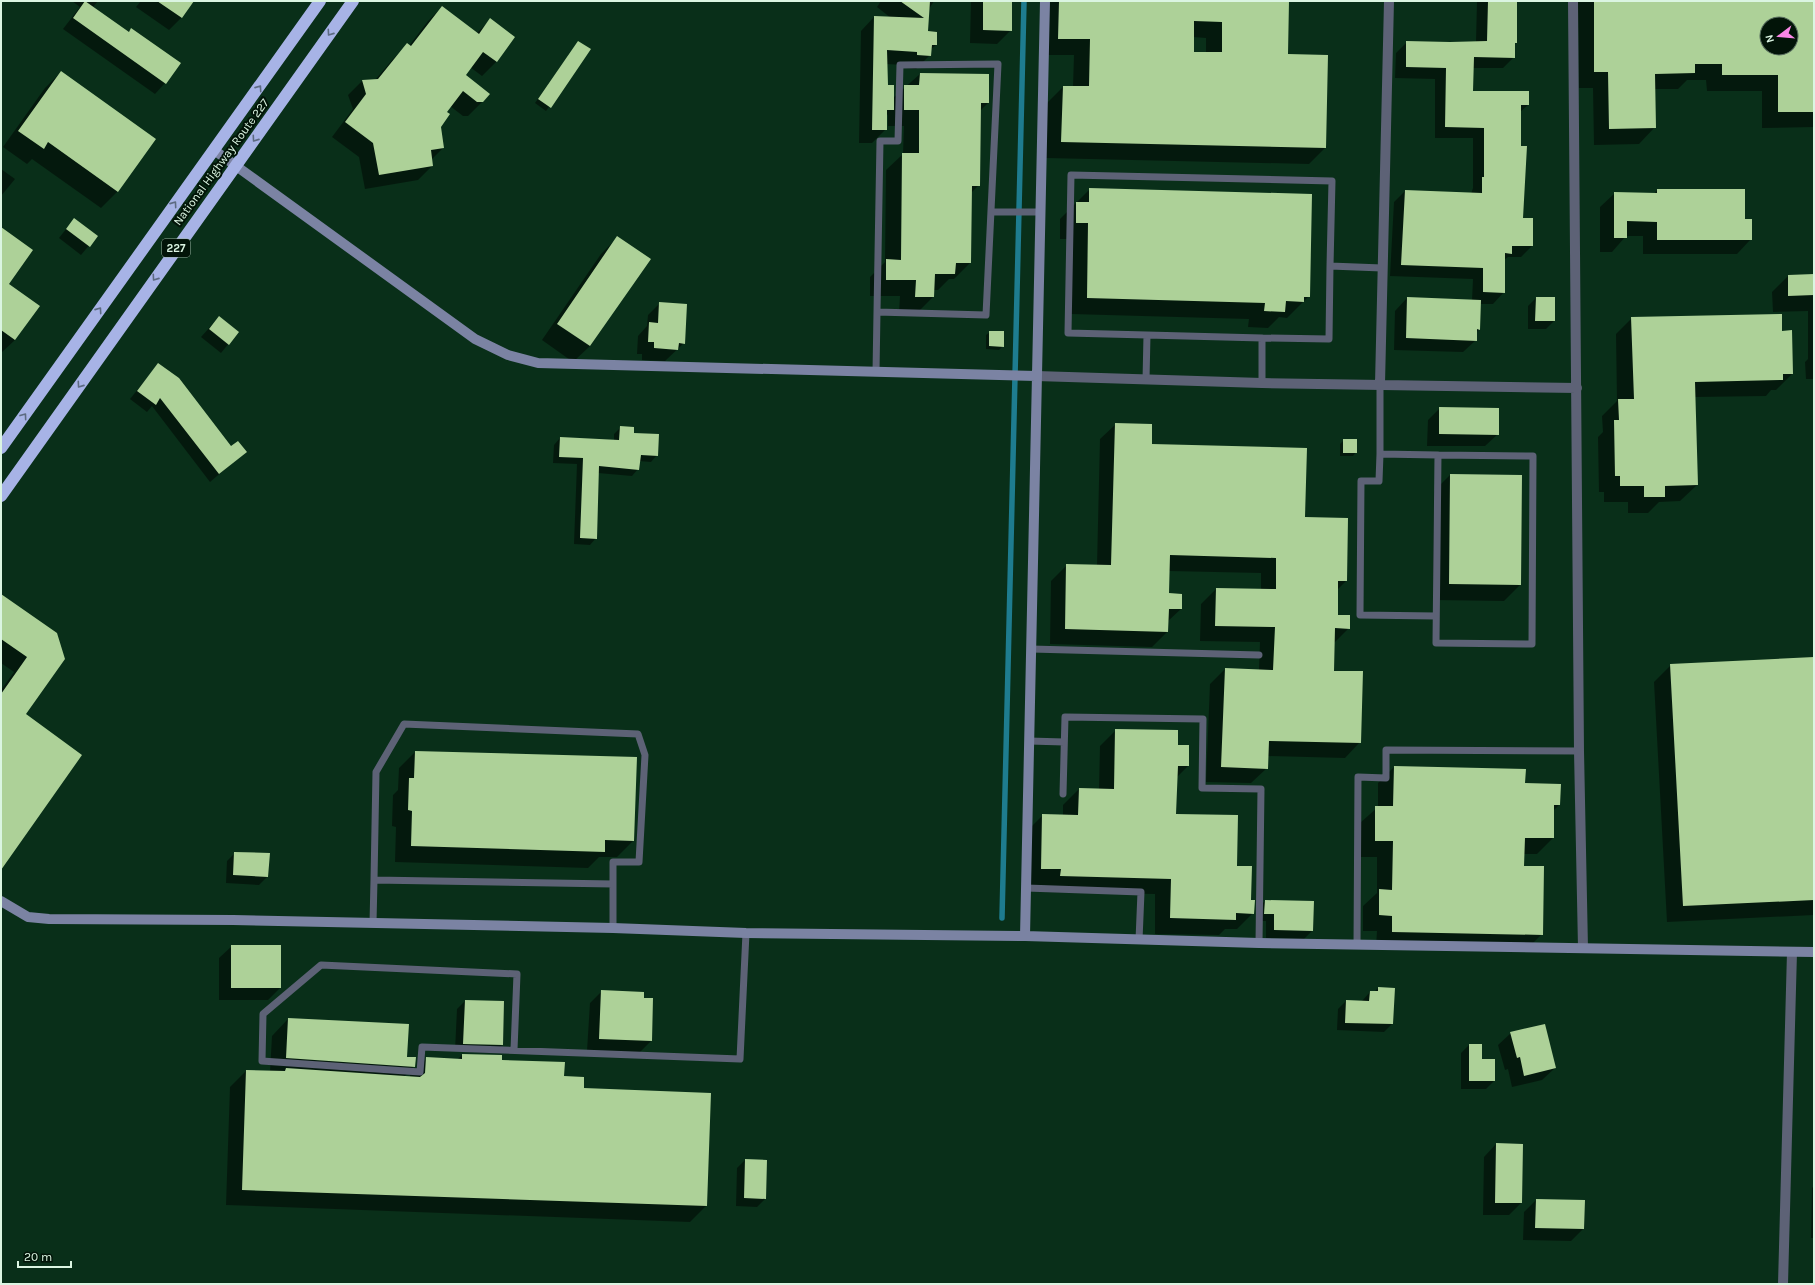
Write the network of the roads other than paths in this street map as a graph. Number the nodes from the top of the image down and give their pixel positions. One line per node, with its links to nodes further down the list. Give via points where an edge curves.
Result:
1 (320, 1): 6 (highway, National Highway Route 227 / 227, one-way to 1)
2 (353, 1): 7 (highway, National Highway Route 227 / 227, one-way to 7)
3 (1044, 1): 9 (street)
4 (1389, 1): 11 (street)
5 (1573, 1): 20 (street)
6 (214, 150): 7 (street); 21 (highway, National Highway Route 227 / 227, one-way to 6)
7 (236, 166): 15 (street, via 475,339 508,356 538,363); 24 (highway, National Highway Route 227 / 227, one-way to 24)
8 (991, 212): 9 (lane); 12 (lane, via 986,315); 12 (lane, via 998,64 900,65 898,141 880,141)
9 (1040, 212): 16 (street)
10 (1330, 266): 11 (lane); 13 (lane, via 1332,181 1071,175 1068,333); 14 (lane, via 1329,339)
11 (1382, 268): 19 (street)
12 (877, 312): 15 (lane)
13 (1147, 335): 14 (lane); 17 (lane)
14 (1262, 338): 18 (lane)
15 (876, 372): 16 (street)
16 (1036, 376): 17 (street); 26 (street)
17 (1146, 380): 18 (street)
18 (1262, 383): 19 (street)
19 (1380, 384): 20 (street); 22 (lane)
20 (1577, 388): 30 (street)
21 (1, 448)
22 (1380, 454): 23 (lane); 25 (lane, via 1379,481 1361,481 1360,615)
23 (1438, 455): 25 (lane); 25 (lane, via 1533,456 1532,644 1436,643)
24 (1, 496)
25 (1436, 616)
26 (1031, 649): 27 (lane); 28 (street)
27 (1259, 655)
28 (1029, 741): 29 (lane); 34 (street)
29 (1064, 742): 31 (lane); 41 (lane, via 1065,717 1203,719 1202,788 1261,789)
30 (1579, 751): 42 (lane, via 1386,750 1386,778 1358,778); 43 (street)
31 (1063, 794)
32 (374, 880): 33 (lane); 33 (lane, via 376,772 404,724 638,734 645,755 639,862 613,862); 36 (lane)
33 (613, 884): 37 (lane)
34 (1026, 888): 39 (street); 40 (lane, via 1141,892)
35 (1, 901): 36 (street, via 28,917 49,919)
36 (374, 923): 37 (street)
37 (613, 928): 38 (street)
38 (746, 933): 39 (street); 46 (lane, via 740,1059)
39 (1025, 936): 40 (street)
40 (1139, 940): 41 (street)
41 (1259, 943): 42 (street)
42 (1357, 945): 43 (street)
43 (1583, 948): 44 (street)
44 (1792, 952): 45 (street); 47 (street)
45 (1814, 952)
46 (514, 1050): 46 (lane, via 517,974 321,965 263,1014 262,1061 420,1072 422,1047)
47 (1784, 1284)

